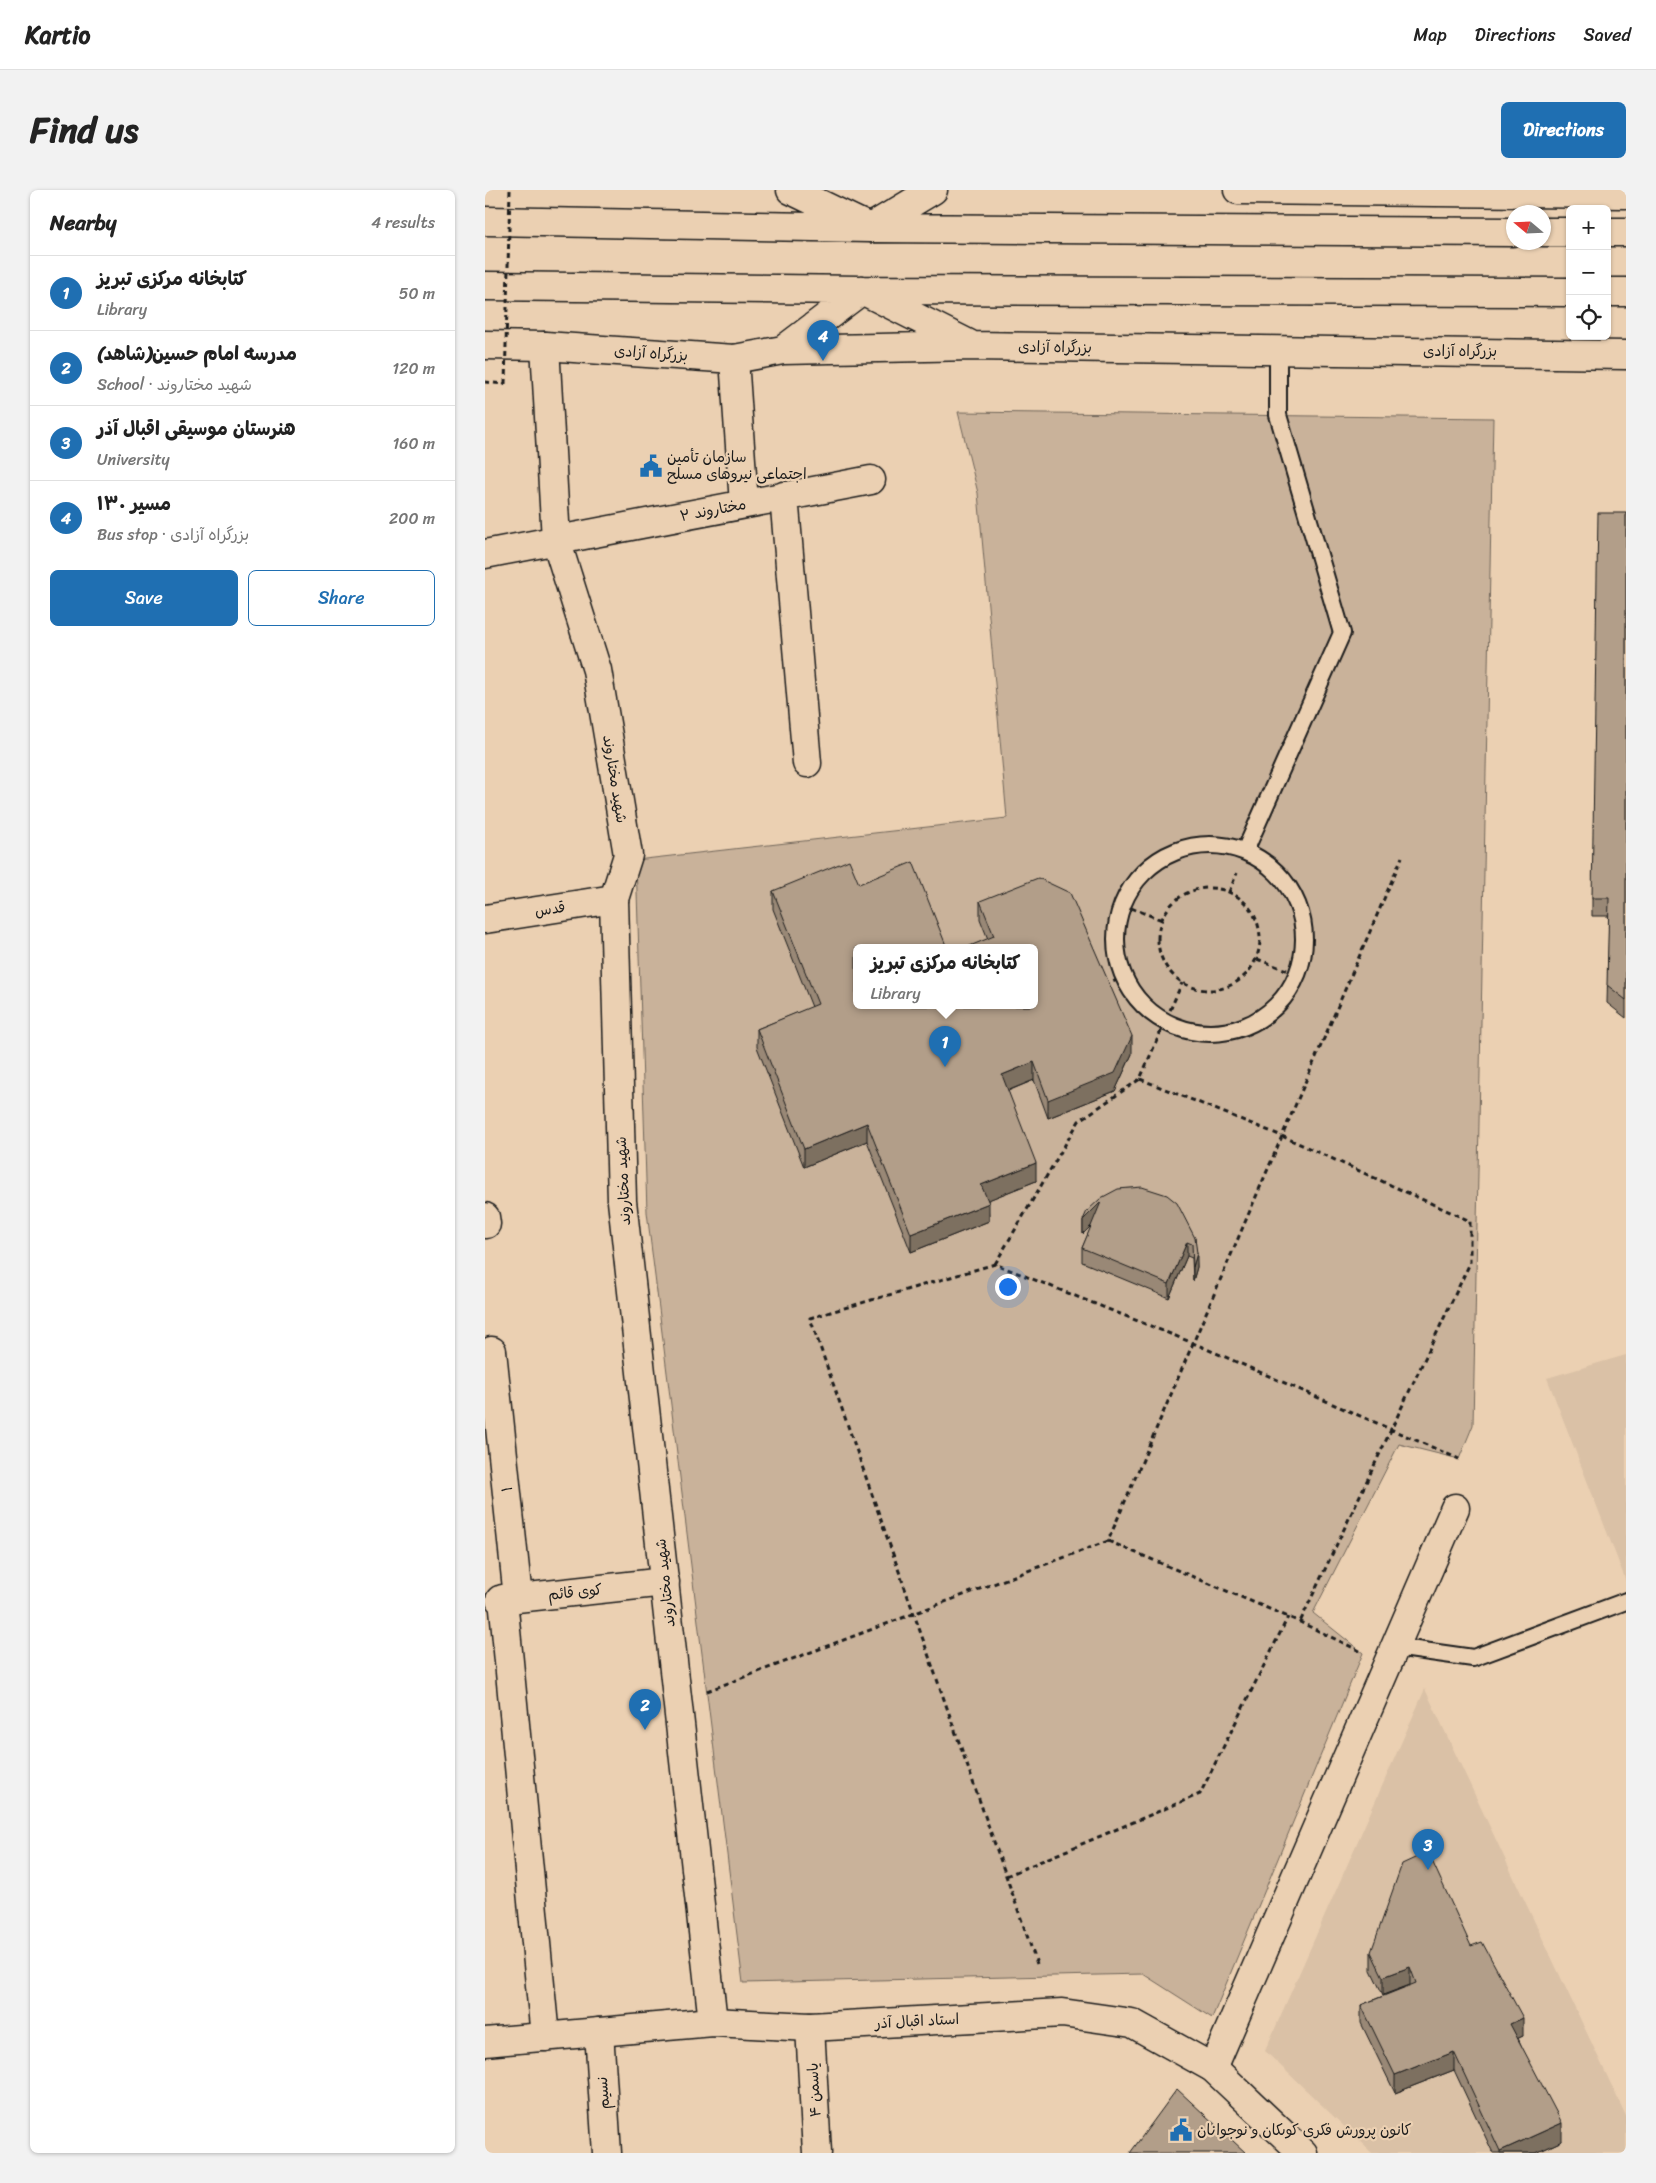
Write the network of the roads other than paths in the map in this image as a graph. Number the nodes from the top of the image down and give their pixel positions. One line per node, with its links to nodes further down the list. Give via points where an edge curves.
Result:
1 (791, 190): 8 (main road)
2 (933, 190): 8 (main road)
3 (1238, 190): 4 (main road)
4 (1342, 190): 5 (main road)
5 (1466, 191): 6 (main road)
6 (1626, 194)
7 (485, 221): 8 (main road)
8 (870, 228): 9 (main road)
9 (1506, 232)
10 (1551, 232): 11 (main road)
11 (1566, 232)
12 (1611, 232): 13 (main road)
13 (1626, 232)
14 (485, 286): 15 (main road)
15 (862, 290): 16 (main road); 21 (main road); 22 (main road)
16 (1566, 292)
17 (1611, 292): 18 (main road)
18 (1626, 292)
19 (485, 345): 20 (main road, بزرگراه آزادی)
20 (545, 346): 25 (main road, بزرگراه آزادی); 29 (main road, شهید مختاروند)
21 (973, 346): 22 (main road, بزرگراه آزادی); 23 (main road, بزرگراه آزادی)
22 (783, 350): 25 (main road, بزرگراه آزادی)
23 (1278, 350): 24 (main road, بزرگراه آزادی); 32 (lane, via 1279,415 1342,634)
24 (1626, 354)
25 (734, 359): 28 (main road)
26 (871, 480): 27 (main road, مختاروند ۲)
27 (784, 496): 28 (main road, مختاروند ۲); 31 (main road)
28 (744, 504): 29 (main road, مختاروند ۲)
29 (555, 540): 30 (main road, مختاروند ۲); 33 (main road, شهید مختاروند, via 597,670 628,855)
30 (485, 554)
31 (807, 763)
32 (1245, 851): 32 (lane, via 1273,868 1293,893 1303,923 1304,955 1293,986 1273,1010 1246,1027 1214,1035 1183,1030 1155,1017 1134,996 1120,969 1115,938 1123,905 1135,881 1158,861 1185,848 1216,844)
33 (614, 899): 34 (main road, قدس); 37 (main road, شهید مختاروند, via 622,1201)
34 (485, 919)
35 (492, 1351): 38 (main road, ۱)
36 (1455, 1508): 40 (main road)
37 (665, 1582): 38 (main road, کوی قائم); 41 (main road, شهید مختاروند)
38 (502, 1599): 44 (main road, ۱)
39 (1626, 1602): 40 (lane, via 1473,1658)
40 (1395, 1646): 46 (main road)
41 (713, 2022): 42 (main road, استاد اقبال آذر); 43 (main road, استاد اقبال آذر)
42 (810, 2026): 46 (main road, استاد اقبال آذر, via 1063,2013 1132,2023); 48 (main road, یاسمن ۴)
43 (599, 2032): 44 (main road, استاد اقبال آذر); 47 (main road, نسیم)
44 (545, 2037): 45 (main road, استاد اقبال آذر)
45 (485, 2042)
46 (1213, 2068): 49 (main road, استاد اقبال آذر)
47 (607, 2153)
48 (817, 2153)
49 (1303, 2153)

